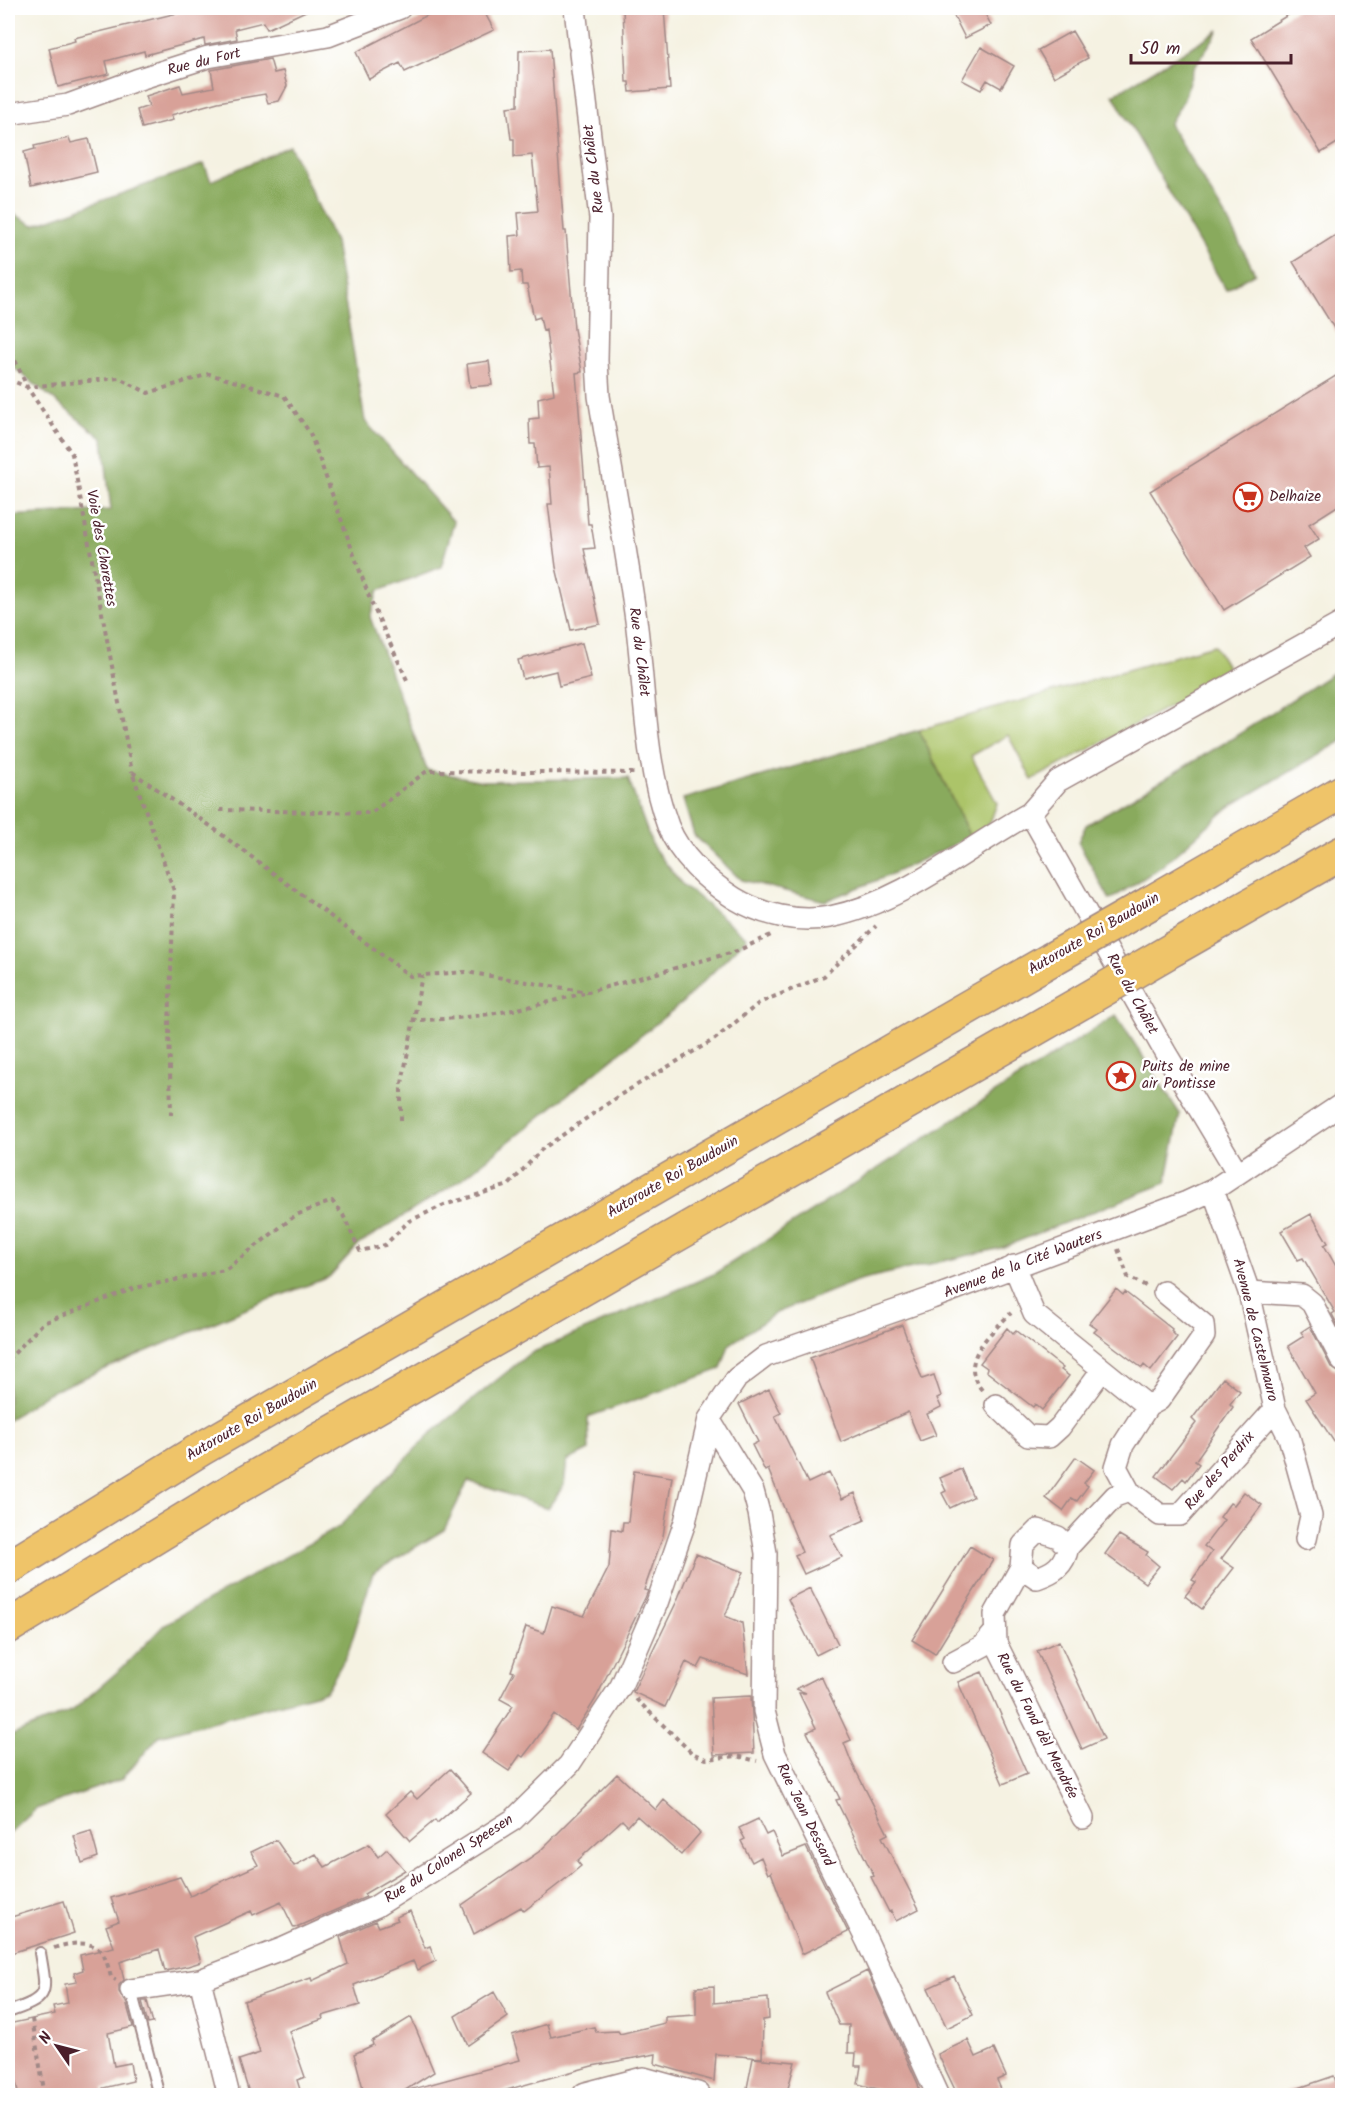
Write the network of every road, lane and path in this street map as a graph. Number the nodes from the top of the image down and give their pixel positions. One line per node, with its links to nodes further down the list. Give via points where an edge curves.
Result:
1 (400, 8): 3 (street, Rue du Fort, via 328,36 208,57 68,105)
2 (575, 8): 10 (street, Rue du Châlet, via 600,218 599,396 636,618)
3 (8, 114)
4 (8, 344): 6 (path, Voie des Charettes)
5 (8, 379): 6 (path)
6 (27, 387): 8 (path, via 119,378 148,393 209,374 284,396 310,434 371,602); 9 (path, Voie des Charettes, via 72,454)
7 (1342, 623): 13 (street, Rue du Châlet, via 1058,781)
8 (407, 680)
9 (132, 772): 17 (path, via 410,976); 21 (path, Voie des Charettes, via 174,891 169,1026)
10 (654, 774): 12 (path, via 428,771 371,813); 16 (street, Rue du Châlet, via 669,827 693,866 750,908)
11 (1342, 792): 41 (highway, Autoroute Roi Baudouin, bridge, via 201,1449)
12 (220, 810)
13 (1030, 813): 15 (street, Rue du Châlet); 23 (street, Rue du Châlet, via 1164,1052)
14 (1342, 853): 42 (highway, bridge, via 264,1472)
15 (904, 891): 16 (street, Rue du Châlet, via 853,912); 30 (path, via 875,927 824,976 759,1003 715,1039 620,1095 541,1150 509,1185 444,1205 409,1221 385,1245 360,1251 343,1215 332,1202 296,1215 225,1270 135,1288 44,1323)
16 (788, 918): 18 (path, via 772,935 737,951)
17 (422, 975): 18 (path, via 466,972); 19 (path)
18 (588, 992): 19 (path, via 461,1020)
19 (412, 1020): 22 (path, via 400,1089)
20 (1342, 1104): 23 (street, Avenue de la Cité Wauters)
21 (171, 1115)
22 (401, 1120)
23 (1237, 1172): 24 (street, Avenue de la Cité Wauters)
24 (1213, 1190): 25 (street, Avenue de la Cité Wauters); 28 (street, Avenue de Castelmauro)
25 (1112, 1230): 26 (street, Avenue de la Cité Wauters); 27 (path, via 1128,1277)
26 (1014, 1266): 29 (street); 36 (street, Avenue de la Cité Wauters, via 766,1356 737,1378)
27 (1164, 1292): 34 (street, via 1203,1324 1204,1336 1159,1400)
28 (1249, 1292): 31 (street, via 1302,1295 1312,1303); 35 (street, Avenue de Castelmauro)
29 (1029, 1302): 32 (street, via 1034,1314); 33 (path, via 1016,1307 972,1360 971,1373)
30 (8, 1360)
31 (1342, 1361)
32 (1102, 1370): 33 (street, via 1049,1437 1028,1436); 34 (street)
33 (996, 1405)
34 (1148, 1406): 37 (street, via 1123,1445 1116,1467)
35 (1275, 1409): 37 (street, Rue des Perdrix, via 1180,1515 1160,1515); 38 (street, Avenue de Castelmauro, via 1289,1437 1311,1516)
36 (709, 1419): 45 (street, Rue du Colonel Speesen, via 685,1522 657,1603); 46 (street, Rue Jean Dessard, via 753,1491 759,1513 766,1553 764,1711)
37 (1128, 1491): 39 (street, via 1115,1496)
38 (1306, 1539)
39 (1068, 1547): 40 (street, via 1061,1566 1050,1574 1037,1578); 40 (street, via 1058,1537 1038,1530 1023,1545)
40 (1021, 1567): 43 (street, Rue du Fond dèl Mendrée, via 994,1614)
41 (8, 1569)
42 (8, 1628)
43 (994, 1633): 44 (street, Rue du Fond dèl Mendrée, via 983,1646); 47 (street, Rue du Fond dèl Mendrée)
44 (953, 1662)
45 (621, 1686): 46 (path, via 692,1753 706,1759 737,1756); 49 (street, Rue du Colonel Speesen, via 568,1765 513,1820 375,1907)
46 (780, 1768): 58 (street, Rue Jean Dessard, via 867,1941)
47 (1083, 1818)
48 (39, 1953): 50 (path, via 70,1942 98,1949 111,1977); 51 (lane, via 46,1988 41,1997)
49 (200, 1980): 50 (street, Rue du Colonel Speesen); 55 (street)
50 (131, 1990): 54 (lane)
51 (29, 2004): 52 (lane); 53 (path)
52 (8, 2012)
53 (45, 2096)
54 (159, 2096)
55 (229, 2096)
56 (585, 2096): 57 (street, via 643,2081)
57 (696, 2096)
58 (938, 2096)

